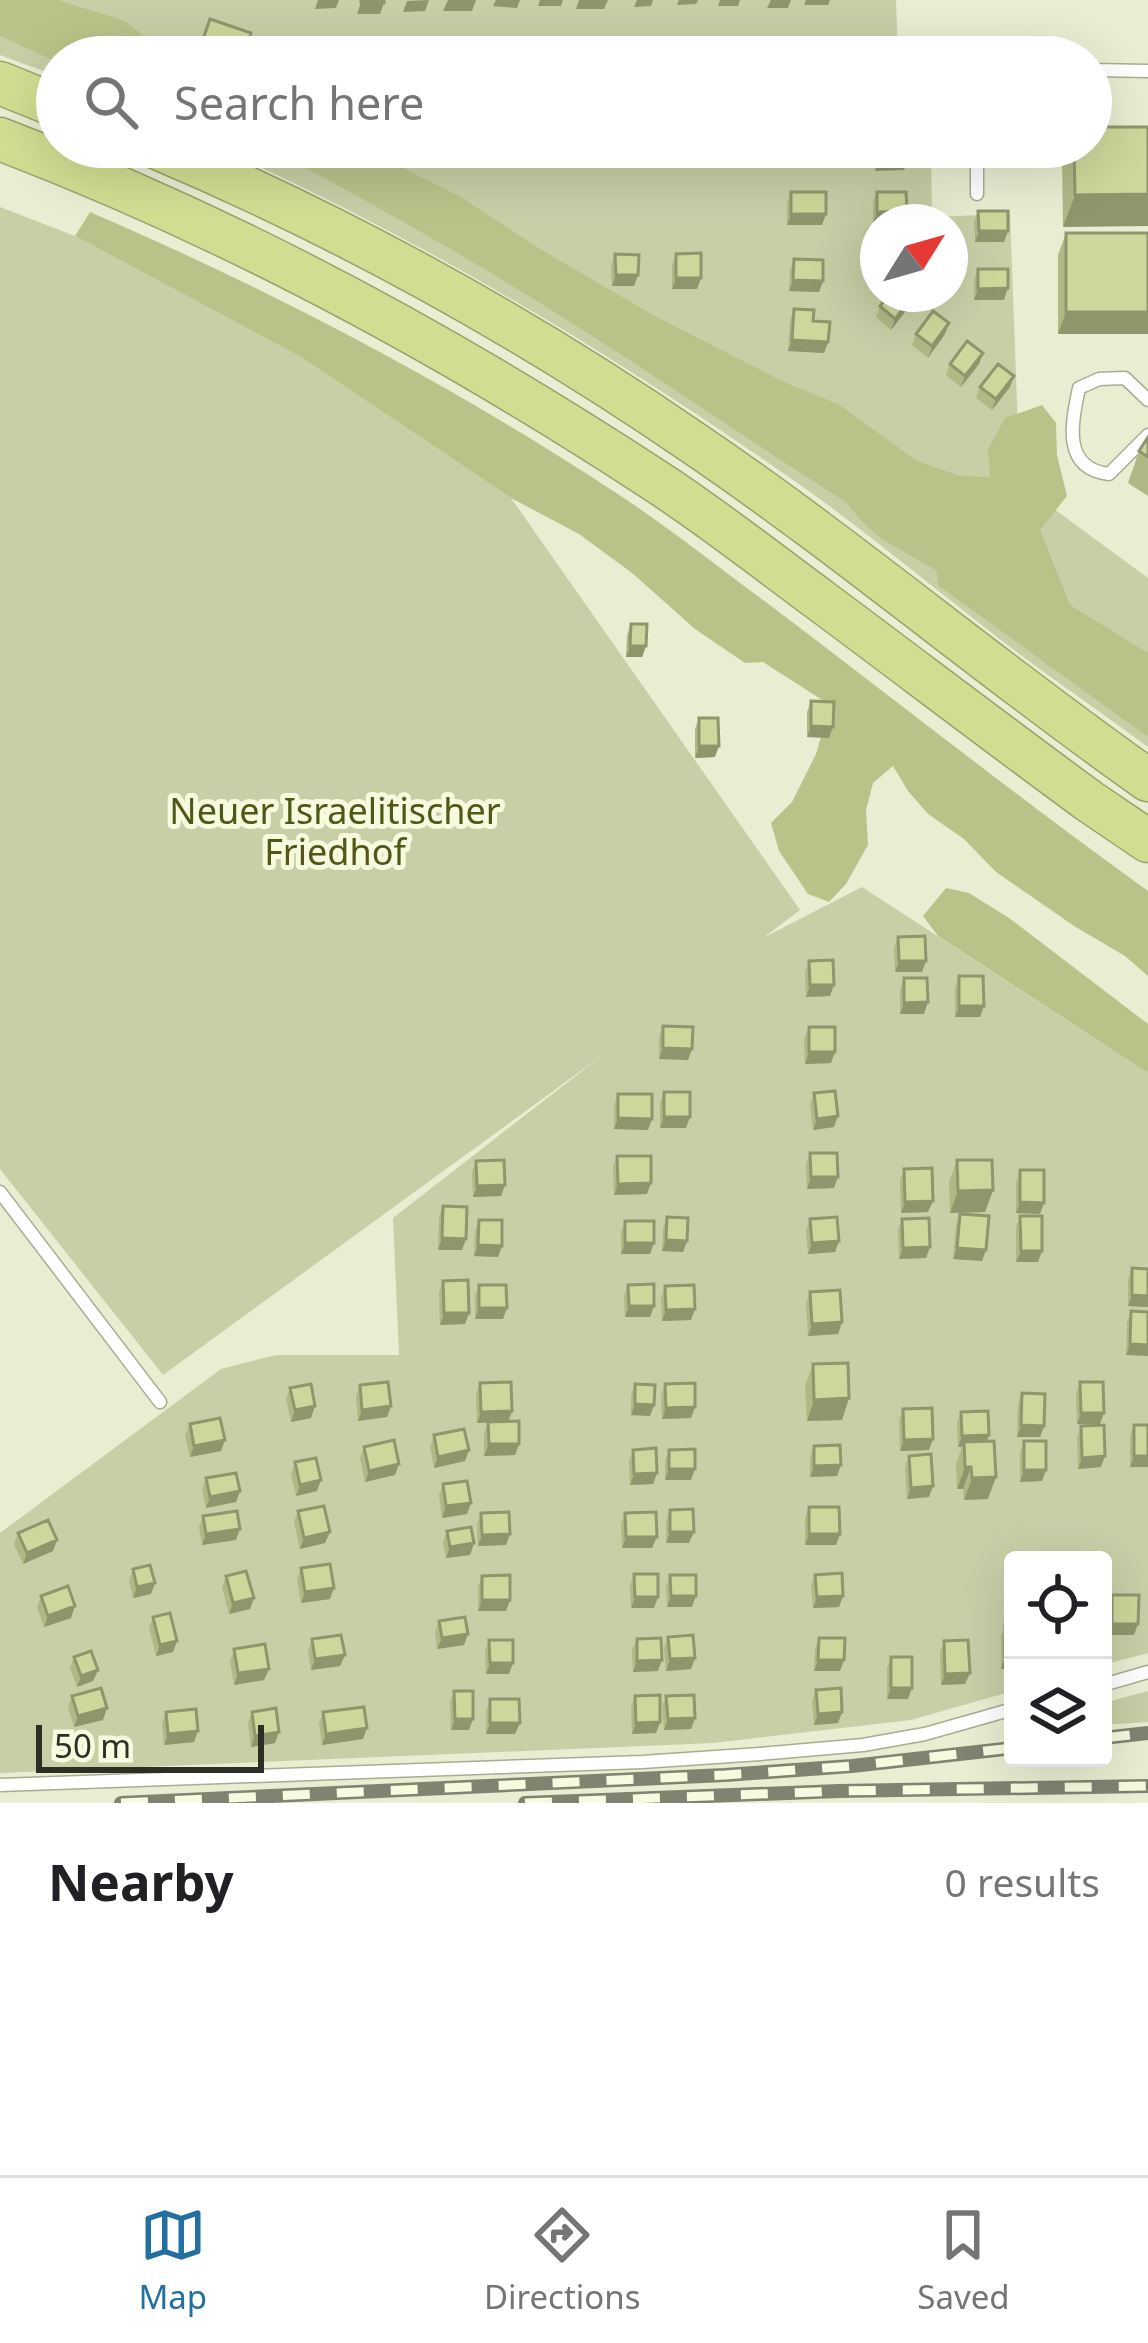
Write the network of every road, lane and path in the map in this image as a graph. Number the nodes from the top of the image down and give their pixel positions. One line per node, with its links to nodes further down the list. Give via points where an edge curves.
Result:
1 (1112, 70): 2 (lane)
2 (1148, 71)
3 (0, 83): 4 (highway)
4 (36, 98)
5 (0, 139): 6 (highway)
6 (36, 153)
7 (73, 168): 14 (highway, via 235,241 538,406 663,485)
8 (200, 168): 13 (highway, via 317,222 569,361 812,527)
9 (977, 168): 10 (lane)
10 (977, 194)
11 (1148, 400): 12 (lane, via 1125,378 1099,379 1079,388 1071,426 1076,454 1093,472 1108,474)
12 (1148, 435)
13 (1148, 779)
14 (1148, 842)
15 (0, 1192): 16 (lane)
16 (160, 1402)
17 (1148, 1672): 18 (lane)
18 (1112, 1682)
19 (1004, 1712): 20 (lane, via 863,1745 753,1754)
20 (0, 1785)

